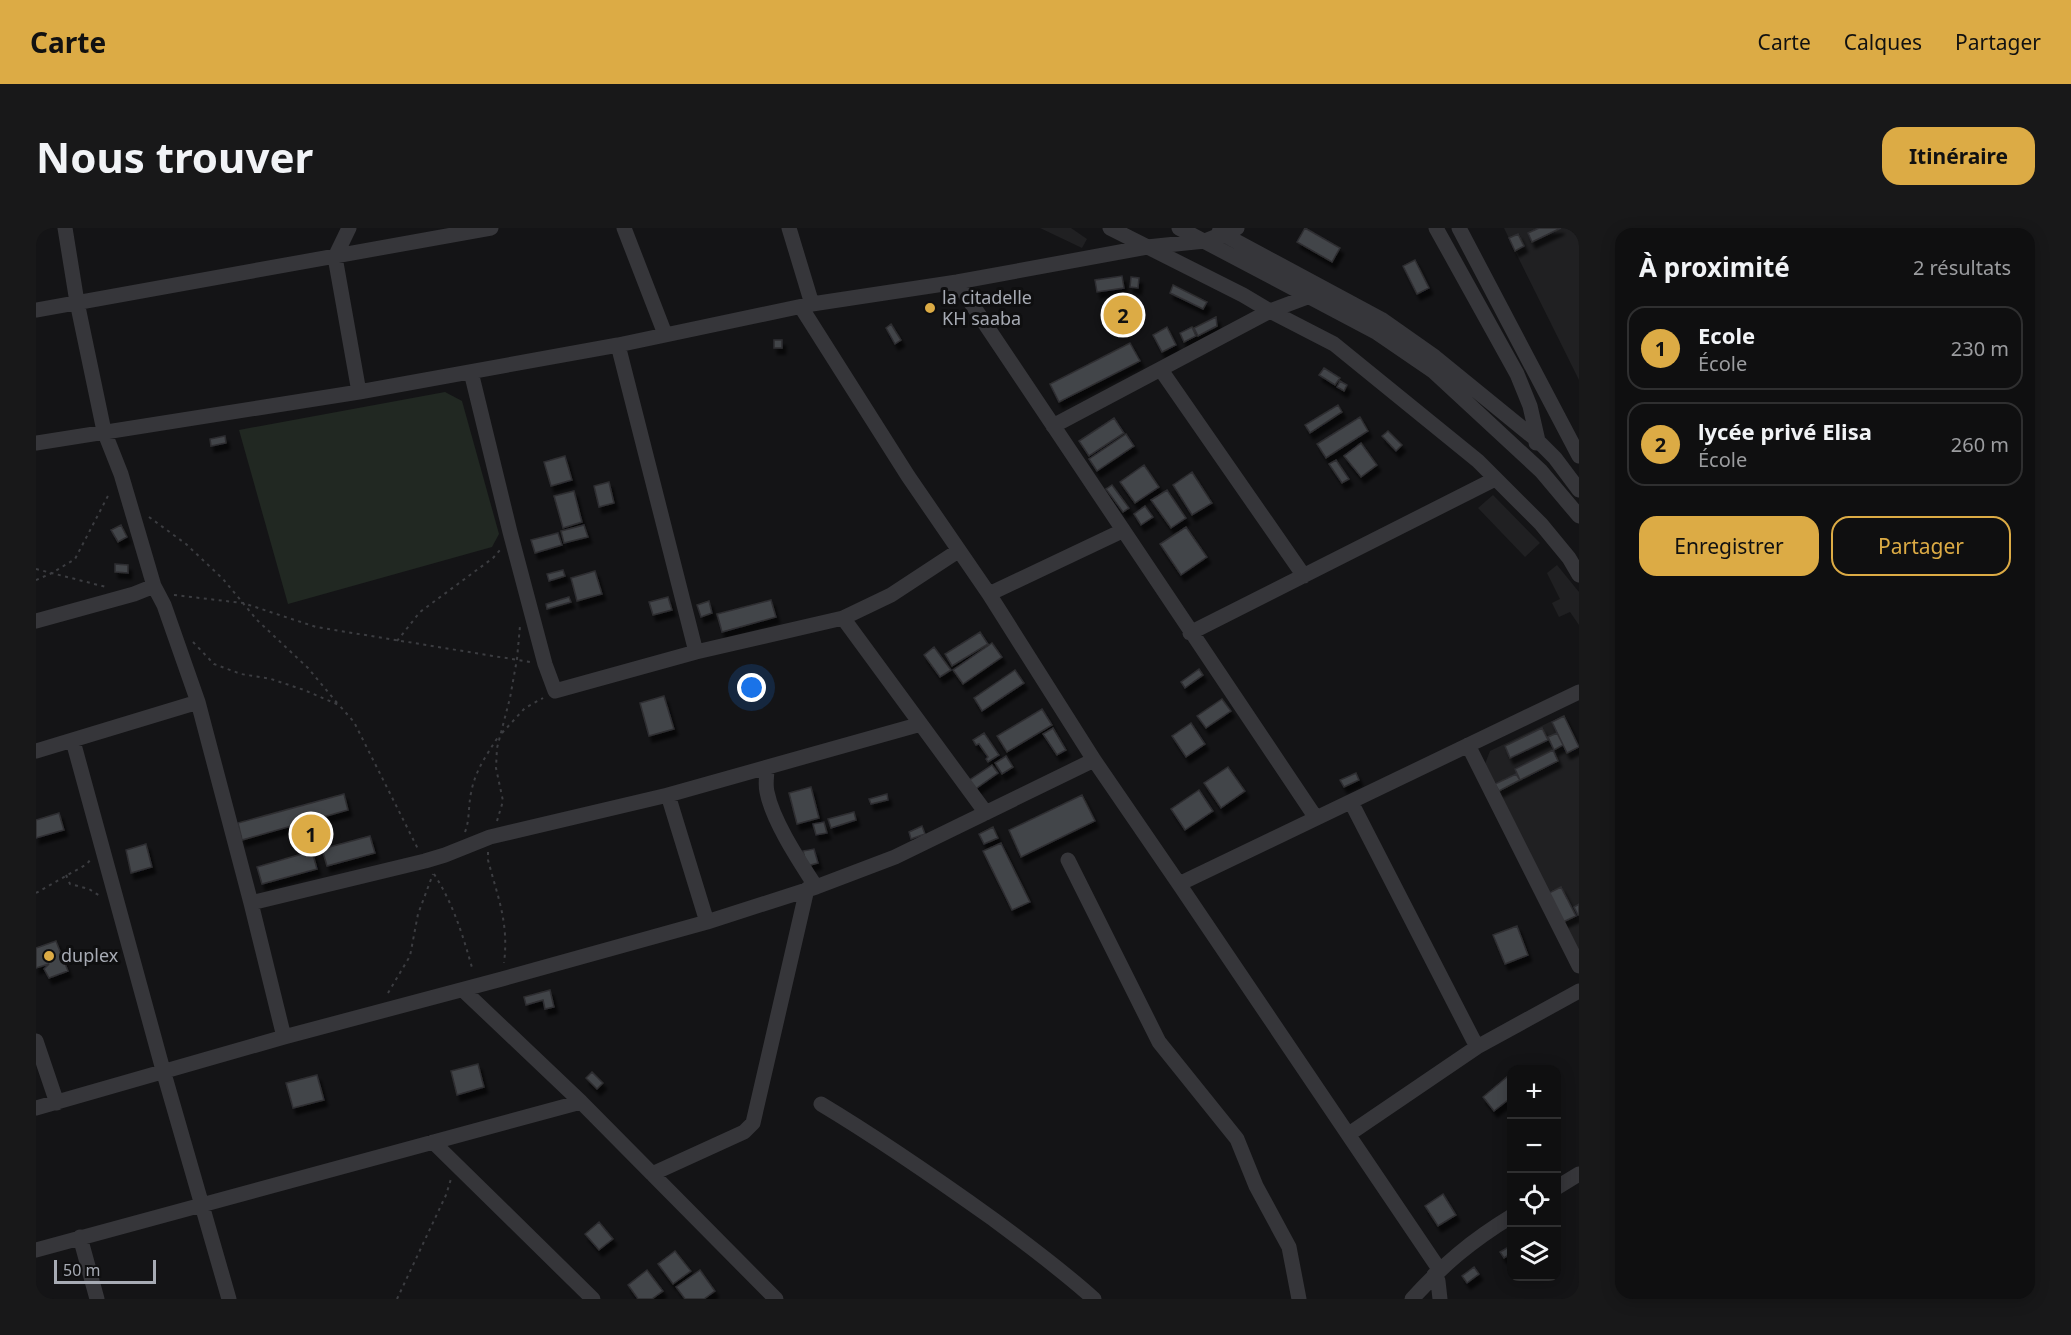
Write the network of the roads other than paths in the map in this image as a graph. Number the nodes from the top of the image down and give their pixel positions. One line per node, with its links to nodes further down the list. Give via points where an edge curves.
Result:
1 (65, 228): 15 (street)
2 (348, 228): 12 (street)
3 (491, 228): 12 (street)
4 (624, 228): 19 (street)
5 (789, 228): 16 (street)
6 (1110, 228): 11 (street)
7 (1179, 228): 10 (street)
8 (1436, 228): 26 (street, via 1517,374 1530,405)
9 (1459, 228): 28 (street)
10 (1220, 233): 11 (street); 14 (street); 26 (street, via 1381,319 1435,357)
11 (1148, 247): 13 (street); 18 (street)
12 (335, 256): 15 (street); 23 (street)
13 (957, 282): 16 (street); 24 (street)
14 (1310, 296): 18 (street); 29 (street, via 1376,332 1433,370)
15 (76, 302): 17 (street); 25 (street)
16 (806, 305): 19 (street); 36 (street)
17 (36, 310)
18 (1270, 311): 21 (street); 32 (street, via 1334,344)
19 (665, 334): 20 (street)
20 (618, 345): 22 (street); 44 (street)
21 (1161, 370): 24 (street); 38 (street)
22 (471, 372): 23 (street); 44 (street, via 510,532 555,691)
23 (359, 392): 25 (street)
24 (1053, 426): 35 (street)
25 (104, 431): 27 (street); 39 (street)
26 (1538, 441): 29 (street); 30 (street)
27 (36, 443)
28 (1578, 451): 30 (street)
29 (1527, 457): 31 (street)
30 (1555, 458): 31 (street); 33 (street)
31 (1541, 471): 34 (street)
32 (1496, 479): 37 (street, via 1541,524); 38 (street)
33 (1579, 490)
34 (1579, 516)
35 (1122, 531): 40 (street); 43 (street)
36 (958, 551): 40 (street); 41 (street, via 891,595)
37 (1579, 574)
38 (1304, 576): 43 (street)
39 (157, 590): 42 (street); 46 (street)
40 (989, 594): 51 (street)
41 (843, 618): 44 (street); 47 (street)
42 (36, 621)
43 (1190, 633): 56 (street)
44 (696, 652)
45 (1579, 692): 49 (street)
46 (198, 702): 48 (street); 60 (street)
47 (921, 724): 52 (street); 55 (street)
48 (73, 741): 50 (street); 68 (street)
49 (1468, 745): 54 (street); 62 (street)
50 (36, 751)
51 (1094, 760): 55 (street); 58 (street)
52 (767, 768): 53 (street); 59 (street, via 766,790 772,807)
53 (668, 795): 60 (street, via 490,837 425,861); 61 (street)
54 (1351, 802): 56 (street); 67 (street)
55 (986, 813): 59 (street, via 895,857)
56 (1316, 818): 58 (street)
57 (1068, 860): 88 (street, via 1159,1042 1237,1139 1256,1186 1289,1247)
58 (1179, 884): 73 (street)
59 (812, 888): 61 (street); 75 (street, via 753,1123 744,1131)
60 (251, 903): 65 (street)
61 (707, 922): 63 (street)
62 (1579, 966)
63 (470, 987): 65 (street); 69 (street)
64 (1579, 991): 67 (street)
65 (284, 1037): 68 (street)
66 (36, 1041): 70 (street)
67 (1477, 1047): 73 (street)
68 (163, 1070): 70 (street); 78 (street)
69 (581, 1102): 74 (street); 75 (street)
70 (57, 1103): 72 (street)
71 (821, 1104): 87 (street, via 879,1138 971,1203 1065,1272)
72 (36, 1108)
73 (1349, 1134): 82 (street)
74 (433, 1142): 78 (street); 85 (street)
75 (652, 1174): 86 (street)
76 (1579, 1174): 77 (street)
77 (1561, 1185)
78 (202, 1204): 80 (street); 84 (street)
79 (1507, 1219): 82 (street)
80 (80, 1237): 81 (street); 83 (street)
81 (36, 1250)
82 (1436, 1272): 89 (street); 90 (street)
83 (97, 1299)
84 (229, 1299)
85 (593, 1299)
86 (776, 1299)
87 (1094, 1299)
88 (1299, 1299)
89 (1412, 1299)
90 (1440, 1299)

